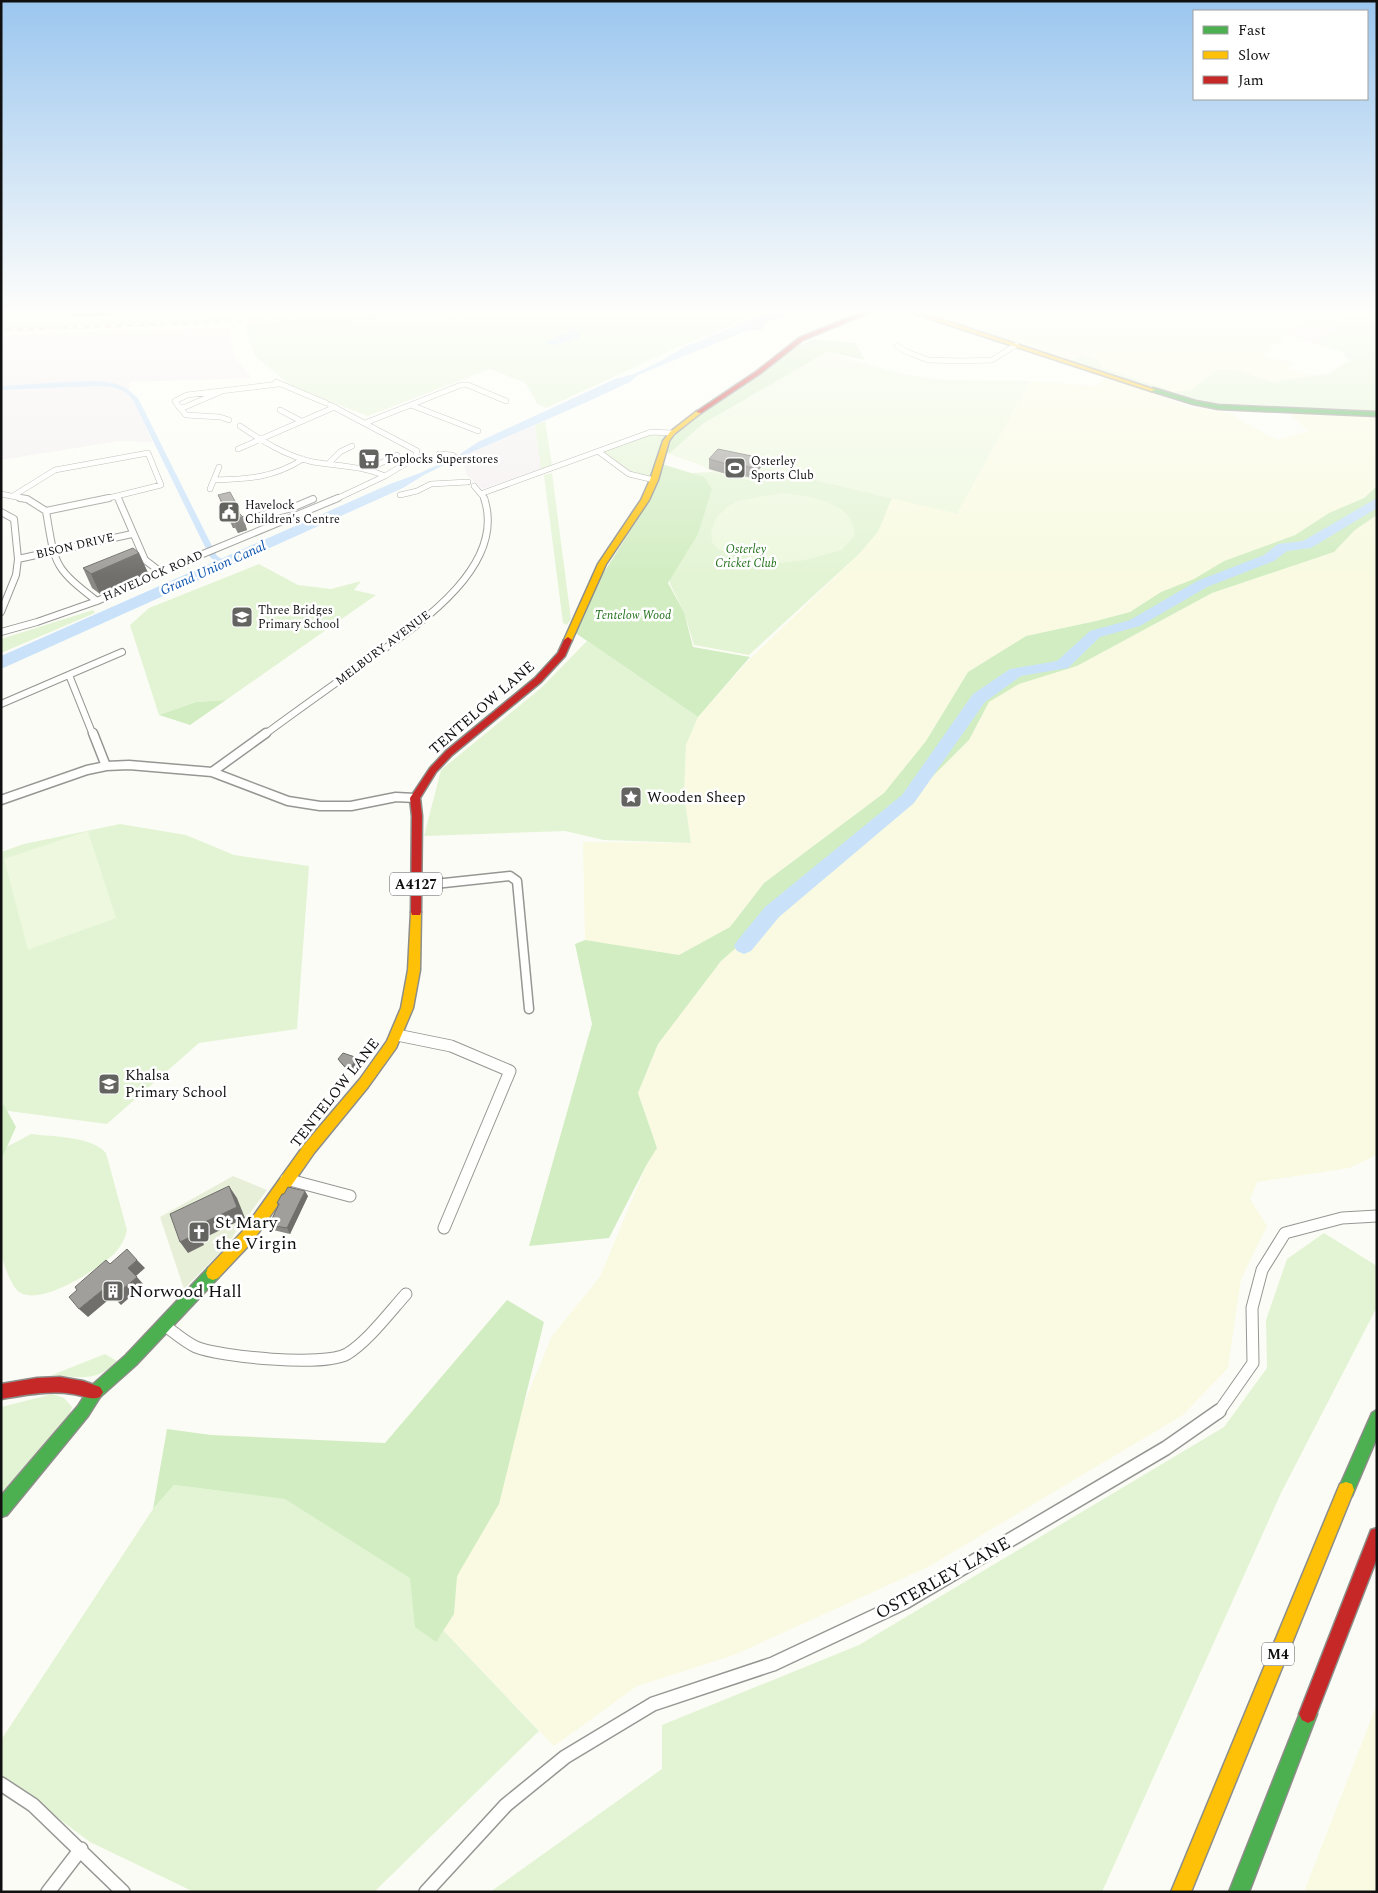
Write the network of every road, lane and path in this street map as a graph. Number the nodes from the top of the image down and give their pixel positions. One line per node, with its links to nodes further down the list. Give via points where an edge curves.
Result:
1 (176, 400): 10 (street)
2 (201, 400): 9 (street)
3 (319, 400): 7 (street)
4 (423, 400): 8 (street)
5 (715, 400): 21 (main road, TENTELOW LANE)
6 (1186, 400): 13 (main road, via 1212,407 1266,412)
7 (330, 405): 15 (street); 16 (street)
8 (411, 405): 16 (street); 18 (street)
9 (192, 406): 10 (street); 12 (street)
10 (179, 407): 12 (street)
11 (280, 410): 15 (street)
12 (184, 413): 14 (street)
13 (1377, 414)
14 (229, 420)
15 (301, 421): 22 (street)
16 (365, 423): 36 (street, HAVELOCK ROAD, via 417,451 412,460)
17 (240, 426): 22 (street)
18 (468, 428): 19 (street); 20 (street)
19 (478, 431)
20 (460, 432)
21 (672, 433): 27 (street, via 651,432); 38 (main road, TENTELOW LANE, via 666,441)
22 (259, 438): 25 (street); 31 (street)
23 (344, 442): 24 (street)
24 (352, 446): 26 (street); 33 (street, via 340,452)
25 (238, 449)
26 (360, 450)
27 (599, 452): 38 (street, via 629,474); 40 (street)
28 (145, 454): 43 (street, via 55,470); 44 (street, via 161,485)
29 (439, 454): 32 (street, via 452,455)
30 (397, 455): 35 (street)
31 (303, 459): 33 (street); 37 (street, via 270,476)
32 (460, 461)
33 (330, 463): 35 (street)
34 (218, 468): 37 (street)
35 (369, 469): 36 (street)
36 (385, 476): 45 (street, HAVELOCK ROAD)
37 (214, 480): 39 (street)
38 (654, 480): 61 (main road, TENTELOW LANE, via 645,500 602,564 562,654 538,680 449,753)
39 (210, 490)
40 (483, 493): 42 (street, via 471,484 431,484); 60 (street, MELBURY AVENUE, via 487,537 474,567 453,592 423,621)
41 (1, 494): 43 (street)
42 (400, 495)
43 (13, 496): 46 (street, via 28,499)
44 (117, 496): 46 (street); 49 (street)
45 (316, 508): 48 (street, via 310,500); 52 (street, HAVELOCK ROAD)
46 (46, 511): 50 (street)
47 (1, 512): 51 (street, via 14,520)
48 (244, 520)
49 (132, 534): 50 (street, BISON DRIVE); 52 (street, via 145,560)
50 (52, 552): 51 (street, BISON DRIVE); 53 (street, via 66,576)
51 (18, 559): 54 (street, via 16,575)
52 (162, 573): 53 (street, HAVELOCK ROAD)
53 (97, 601): 55 (street, HAVELOCK ROAD)
54 (1, 612)
55 (1, 632)
56 (122, 652): 57 (street)
57 (69, 675): 58 (street); 59 (street)
58 (1, 704)
59 (106, 766): 60 (street); 62 (street)
60 (212, 772): 61 (street, via 288,801 320,806 351,806 396,797)
61 (415, 798): 63 (main road, TENTELOW LANE / A4127)
62 (1, 800)
63 (416, 886): 64 (street, via 510,876 517,881); 65 (main road, TENTELOW LANE / A4127, via 414,970 407,1008)
64 (529, 1009)
65 (397, 1035): 66 (main road, TENTELOW LANE / A4127, via 376,1068); 69 (street, via 451,1046 510,1072)
66 (286, 1179): 67 (street); 71 (main road, TENTELOW LANE / A4127, via 247,1238)
67 (350, 1196)
68 (1377, 1216): 81 (street, OSTERLEY LANE, via 1360,1215 1316,1223 1285,1233 1262,1270 1252,1308 1253,1363 1218,1413 1166,1448 905,1602 773,1664 653,1704 565,1758 506,1805)
69 (444, 1228)
70 (406, 1294): 71 (street, via 358,1346 345,1355 323,1360 212,1352 194,1346)
71 (164, 1325): 73 (main road, TENTELOW LANE / A4127)
72 (1, 1392): 73 (main road, via 62,1382)
73 (95, 1392): 75 (main road, TENTELOW LANE / A4127, via 83,1411)
74 (1377, 1418): 82 (main road, M4)
75 (1, 1509)
76 (1377, 1536): 83 (main road)
77 (1, 1784): 78 (street, via 33,1804)
78 (80, 1849): 79 (street); 80 (street)
79 (48, 1892)
80 (123, 1892)
81 (426, 1892)
82 (1181, 1892)
83 (1239, 1892)

